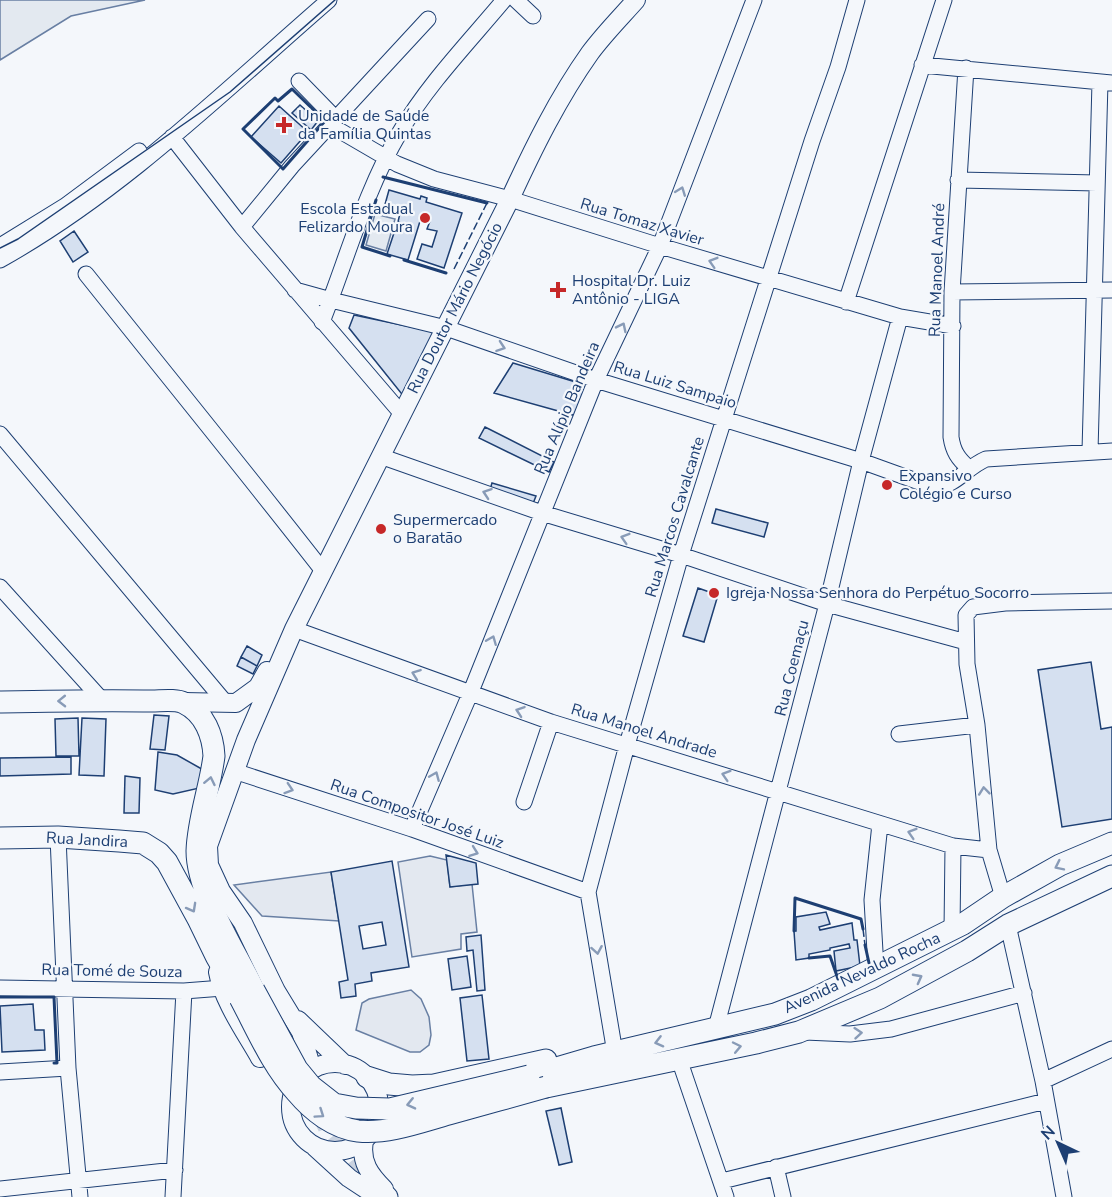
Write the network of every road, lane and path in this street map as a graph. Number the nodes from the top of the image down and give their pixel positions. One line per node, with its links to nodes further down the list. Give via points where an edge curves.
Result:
1 (328, 0): 14 (street)
2 (504, 0): 17 (street, via 421,101)
3 (516, 0): 8 (street)
4 (636, 0): 20 (main road, Rua Doutor Mário Negócio, via 592,51 571,83)
5 (754, 0): 23 (street, Rua Alípio Bandeira, one-way to 5)
6 (857, 0): 26 (street, Rua Marcos Cavalcante)
7 (944, 0): 10 (street)
8 (533, 16)
9 (428, 19): 15 (street)
10 (922, 64): 11 (street); 32 (street)
11 (966, 68): 13 (street); 18 (street, Rua Manoel André)
12 (299, 81): 15 (street, Rua Tomaz Xavier)
13 (1106, 82): 19 (street)
14 (198, 114): 16 (street); 22 (street)
15 (333, 122): 17 (street, Rua Tomaz Xavier); 21 (street)
16 (172, 137): 21 (street); 24 (street, via 86,206)
17 (386, 158): 20 (street, Rua Tomaz Xavier, via 434,179); 31 (street)
18 (958, 180): 19 (street); 30 (street, Rua Manoel André)
19 (1097, 183): 29 (street)
20 (510, 199): 23 (street, Rua Tomaz Xavier); 36 (main road, Rua Doutor Mário Negócio)
21 (242, 227): 27 (street)
22 (0, 246)
23 (660, 246): 26 (street, Rua Tomaz Xavier, one-way to 23); 37 (street, Rua Alípio Bandeira, one-way to 23)
24 (0, 260)
25 (86, 274): 48 (street)
26 (769, 279): 32 (street, Rua Tomaz Xavier); 39 (street, Rua Marcos Cavalcante)
27 (295, 290): 31 (street, Rua Luiz Sampaio); 34 (street)
28 (1112, 290): 29 (street)
29 (1094, 291): 30 (street); 41 (street)
30 (952, 292): 35 (street, Rua Manoel André)
31 (331, 300): 34 (street); 36 (street, Rua Luiz Sampaio)
32 (846, 302): 33 (street, Rua Tomaz Xavier)
33 (900, 317): 35 (street, Rua Tomaz Xavier); 44 (street, Rua Coemaçu)
34 (322, 322): 38 (street)
35 (953, 326): 45 (street, Rua Manoel André, via 952,447)
36 (446, 328): 37 (street, Rua Luiz Sampaio, one-way to 37); 38 (main road, Rua Doutor Mário Negócio)
37 (596, 380): 39 (street, Rua Luiz Sampaio); 46 (street, Rua Alípio Bandeira)
38 (402, 414): 43 (main road, Rua Doutor Mário Negócio)
39 (724, 419): 44 (street, Rua Luiz Sampaio); 47 (street, Rua Marcos Cavalcante)
40 (0, 434): 58 (street)
41 (1090, 451): 42 (street, Rua Luiz Sampaio); 45 (street, Rua Luiz Sampaio, via 986,459)
42 (1112, 451)
43 (380, 456): 46 (street, one-way to 43); 48 (main road, Rua Doutor Mário Negócio)
44 (861, 460): 45 (street, Rua Luiz Sampaio, via 933,487 945,487); 51 (street, Rua Coemaçu)
45 (969, 468)
46 (542, 513): 47 (street, one-way to 46); 54 (street, Rua Alípio Bandeira, one-way to 46)
47 (681, 555): 51 (street); 62 (street, Rua Marcos Cavalcante)
48 (323, 570): 52 (main road, Rua Doutor Mário Negócio)
49 (0, 587): 55 (street)
50 (1112, 601): 53 (street, via 974,607 966,615)
51 (827, 604): 53 (street); 64 (street, Rua Coemaçu)
52 (294, 629): 54 (street, Rua Manoel Andrade, one-way to 52); 58 (main road, Rua Doutor Mário Negócio, via 258,687 236,703); 63 (main road, Rua Doutor Mário Negócio)
53 (966, 642): 60 (street)
54 (470, 694): 59 (street, Rua Manoel Andrade, one-way to 54); 67 (street, Rua Alípio Bandeira, one-way to 54)
55 (102, 700): 56 (highway, one-way to 56); 57 (highway)
56 (0, 702)
57 (183, 702): 58 (main road, Rua Doutor Mário Negócio); 73 (highway, one-way to 57, via 198,838 211,776 213,744 208,727)
58 (225, 702)
59 (551, 722): 62 (street, Rua Manoel Andrade); 65 (street)
60 (977, 726): 61 (street); 72 (street, one-way to 60)
61 (899, 734)
62 (627, 745): 64 (street, Rua Manoel Andrade, one-way to 62); 75 (street, Rua Marcos Cavalcante)
63 (234, 771): 67 (street, Rua Compositor José Luiz, one-way to 67); 86 (main road, Rua Doutor Mário Negócio, via 208,846 209,865)
64 (779, 792): 66 (street, Rua Manoel Andrade); 87 (street, Rua Coemaçu)
65 (524, 802)
66 (880, 824): 71 (street, Rua Manoel Andrade, one-way to 66); 80 (street, via 872,900)
67 (412, 829): 75 (street, Rua Compositor José Luiz, one-way to 75)
68 (58, 837): 69 (highway, Rua Jandira); 82 (street); 84 (highway, Rua Jandira, one-way to 84, via 143,843 159,853)
69 (0, 838)
70 (1112, 843): 76 (highway, Avenida Nevaldo Rocha, one-way to 76)
71 (953, 846): 72 (street, Rua Manoel Andrade); 78 (street)
72 (989, 850): 76 (street)
73 (200, 871): 79 (highway); 84 (highway)
74 (1112, 876): 77 (highway, Avenida Nevaldo Rocha)
75 (588, 892): 90 (street, Rua Marcos Cavalcante, one-way to 90)
76 (1003, 897): 78 (highway, Avenida Nevaldo Rocha)
77 (1008, 925): 85 (street); 88 (highway, Avenida Nevaldo Rocha, one-way to 77, via 880,998)
78 (952, 930): 80 (highway, Avenida Nevaldo Rocha)
79 (246, 954)
80 (876, 969): 87 (highway, Avenida Nevaldo Rocha, via 775,1014)
81 (0, 988): 82 (street, Rua Tomé de Souza)
82 (65, 989): 83 (street, Rua Tomé de Souza); 95 (street)
83 (184, 991): 84 (street, Rua Tomé de Souza); 106 (street)
84 (239, 992): 99 (highway, bridge, via 311,1086 334,1104 390,1109); 102 (main road, via 240,1023)
85 (1024, 993): 88 (street, Avenida Nevaldo Rocha, one-way to 85, via 850,1034 891,1029); 100 (street)
86 (290, 1013): 93 (main road, Rua Doutor Mário Negócio); 96 (main road, Rua Doutor Mário Negócio, via 301,1032)
87 (716, 1028): 90 (highway, Avenida Nevaldo Rocha, one-way to 90)
88 (799, 1032): 92 (highway, Avenida Nevaldo Rocha, one-way to 88)
89 (1112, 1049): 100 (street)
90 (615, 1053): 91 (highway, Avenida Nevaldo Rocha)
91 (594, 1058): 98 (highway, via 555,1059 434,1085 389,1084); 99 (highway)
92 (679, 1059): 94 (highway, Avenida Nevaldo Rocha); 108 (street)
93 (345, 1065): 96 (main road, via 333,1064); 98 (main road)
94 (646, 1066): 99 (highway, Avenida Nevaldo Rocha); 103 (highway, via 598,1088)
95 (68, 1068): 97 (street); 107 (street)
96 (311, 1071): 102 (main road, via 296,1086)
97 (0, 1072)
98 (367, 1077): 103 (main road, via 378,1100 379,1114)
99 (538, 1081)
100 (1043, 1081): 101 (street)
101 (1046, 1101): 105 (street); 117 (street)
102 (291, 1110): 104 (main road, via 294,1126)
103 (365, 1139): 104 (main road, via 348,1150 330,1151); 114 (main road, via 365,1166)
104 (313, 1146): 110 (main road, via 349,1178)
105 (776, 1167): 108 (street); 116 (street)
106 (175, 1170): 107 (street); 112 (street)
107 (79, 1180): 109 (street); 111 (street)
108 (722, 1181): 115 (street)
109 (0, 1189)
110 (374, 1189): 113 (highway)
111 (80, 1197)
112 (174, 1197)
113 (387, 1197)
114 (392, 1197)
115 (726, 1197)
116 (783, 1197)
117 (1064, 1197)

